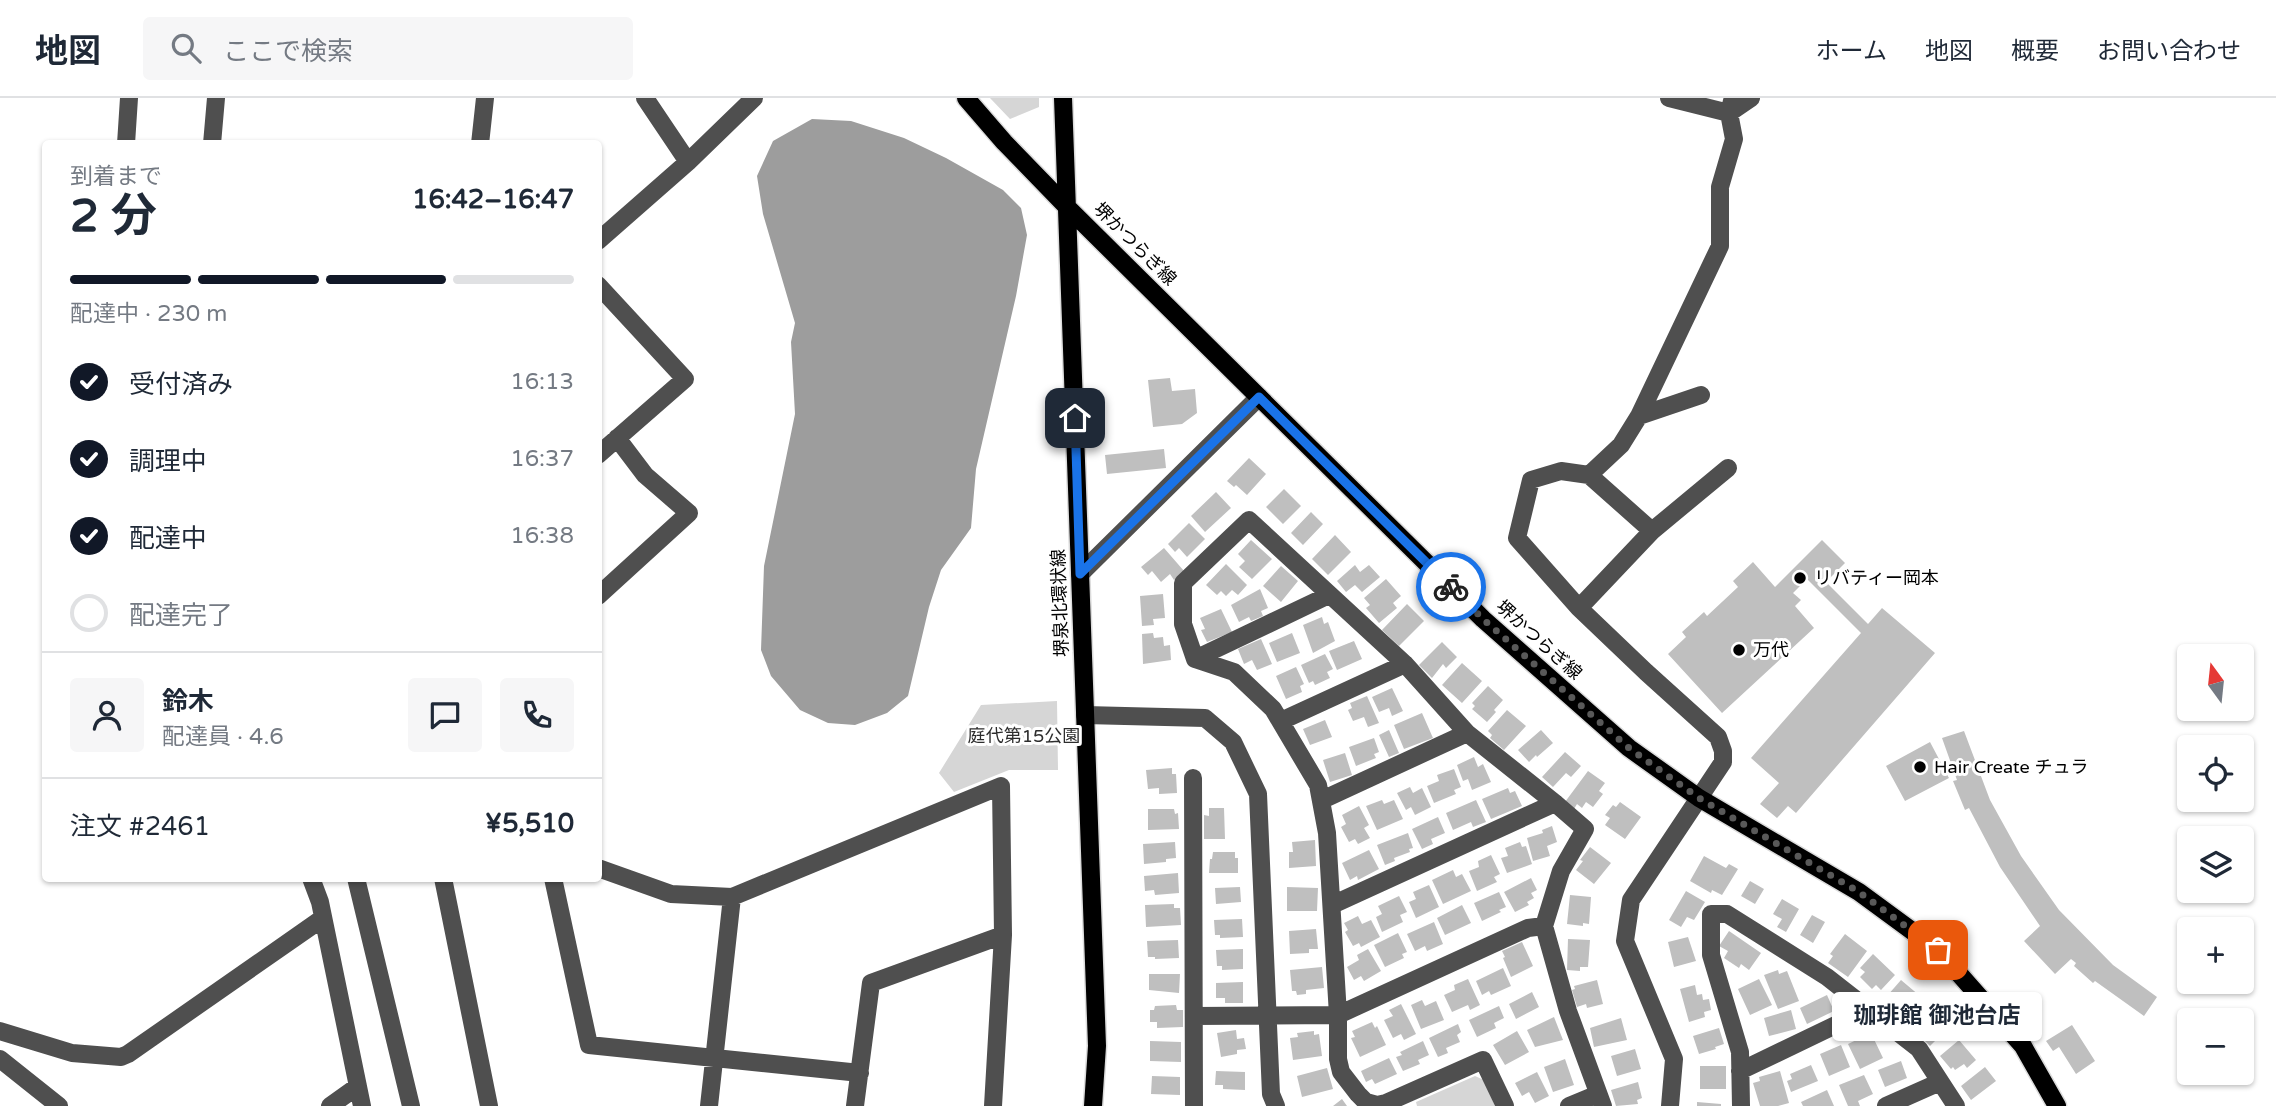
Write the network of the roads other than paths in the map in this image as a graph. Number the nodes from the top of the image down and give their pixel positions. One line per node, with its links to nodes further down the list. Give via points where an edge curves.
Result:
1 (129, 98): 11 (street)
2 (216, 98): 12 (street)
3 (485, 98): 13 (street)
4 (645, 98): 14 (street)
5 (754, 98): 14 (street)
6 (966, 98): 15 (main road, 堺かつらぎ線)
7 (1063, 98): 15 (main road, 堺泉北環状線)
8 (1669, 98): 10 (street)
9 (1751, 98): 10 (street)
10 (1731, 106): 20 (street, via 1734,139 1720,187 1720,246)
11 (126, 140)
12 (212, 140)
13 (480, 140)
14 (688, 162): 16 (street)
15 (1068, 208): 19 (main road, 堺かつらぎ線); 26 (main road, 堺泉北環状線)
16 (602, 237)
17 (602, 289): 21 (street, via 685,379)
18 (1701, 395): 20 (street)
19 (1259, 397): 26 (street); 36 (main road, 堺かつらぎ線, via 1483,619 1629,748)
20 (1639, 416): 24 (street, via 1621,445)
21 (617, 438): 22 (street); 27 (street, via 645,475 689,513)
22 (602, 452)
23 (1728, 468): 25 (street)
24 (1589, 475): 25 (street); 29 (street, via 1561,471 1531,480 1517,538)
25 (1653, 531): 29 (street)
26 (1080, 574): 32 (main road, 堺泉北環状線)
27 (602, 592)
28 (1329, 595): 30 (street); 30 (street, via 1249,520 1183,583 1183,624); 31 (street)
29 (1579, 608): 36 (street, via 1718,737 1723,762)
30 (1195, 659): 33 (street, via 1234,672)
31 (1405, 664): 33 (street); 34 (street)
32 (1085, 715): 50 (street, via 1205,718 1233,742 1258,794); 69 (main road, 堺泉北環状線, via 1097,1046)
33 (1281, 721): 37 (street)
34 (1467, 733): 37 (street); 38 (street)
35 (1194, 778): 52 (street)
36 (1699, 798): 74 (street, via 1631,900 1625,941 1674,1059); 78 (main road, 堺かつらぎ線, via 1859,892 1938,950 2023,1046)
37 (1322, 800): 45 (street)
38 (1556, 803): 45 (street); 47 (street, via 1585,829 1561,871)
39 (602, 869): 44 (street, via 671,894)
40 (312, 882): 46 (street)
41 (357, 882): 64 (street)
42 (444, 882): 65 (street)
43 (554, 882): 54 (street, via 589,1045)
44 (732, 897): 48 (street, via 1001,786); 54 (street)
45 (1332, 905): 51 (street)
46 (323, 918): 53 (street, via 128,1055 72,1053); 59 (street)
47 (1544, 926): 51 (street, via 1528,929); 60 (street)
48 (1003, 935): 57 (street, via 871,983); 68 (street)
49 (1869, 1009): 56 (street); 56 (street, via 1827,976 1727,914 1711,914 1711,956 1740,1052); 58 (street, via 1919,1049)
50 (1268, 1014): 51 (street); 52 (street); 71 (street, via 1271,1094)
51 (1338, 1015): 72 (street, via 1342,1072 1366,1102 1386,1103 1483,1060)
52 (1194, 1016): 70 (street)
53 (0, 1031)
54 (714, 1057): 57 (street); 66 (street)
55 (0, 1059): 61 (street)
56 (1740, 1071): 75 (street)
57 (860, 1073): 67 (street)
58 (1940, 1082): 76 (street); 77 (street)
59 (358, 1087): 62 (street); 63 (street)
60 (1600, 1100): 73 (street)
61 (59, 1106)
62 (330, 1106)
63 (362, 1106)
64 (411, 1106)
65 (489, 1106)
66 (709, 1106)
67 (855, 1106)
68 (993, 1106)
69 (1093, 1106)
70 (1194, 1106)
71 (1276, 1106)
72 (1505, 1106)
73 (1569, 1106)
74 (1670, 1106)
75 (1741, 1106)
76 (1886, 1106)
77 (1956, 1106)
78 (2057, 1106)

